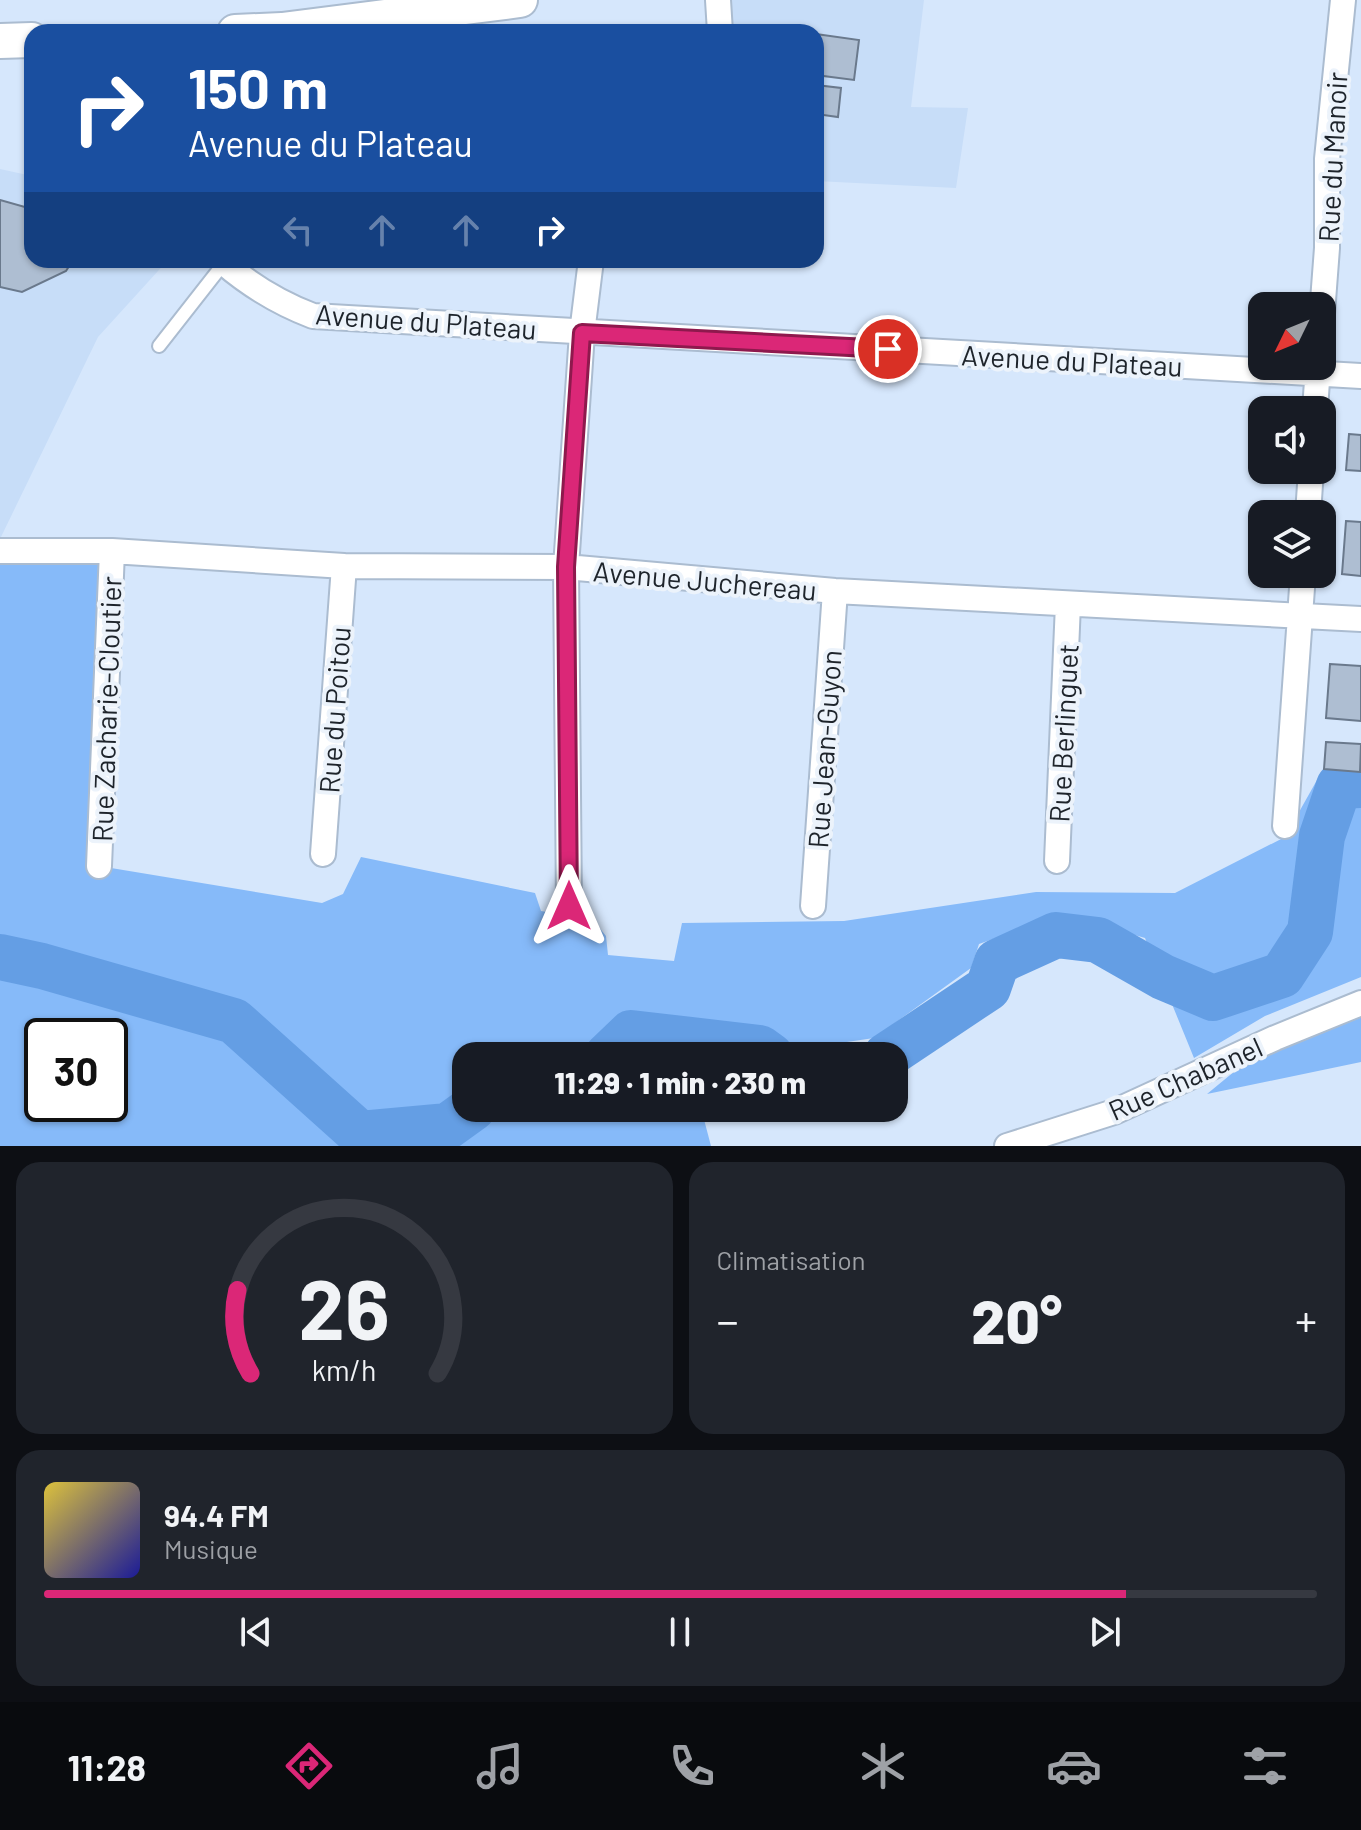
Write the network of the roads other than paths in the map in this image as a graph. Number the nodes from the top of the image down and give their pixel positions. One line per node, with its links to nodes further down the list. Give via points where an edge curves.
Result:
1 (520, 0): 4 (main road)
2 (718, 0): 5 (street)
3 (1343, 0): 11 (street, Rue du Manoir, via 1327,159)
4 (404, 24)
5 (720, 24)
6 (24, 40): 7 (main road)
7 (0, 41)
8 (220, 268): 13 (lane)
9 (233, 268): 12 (street, Avenue du Plateau, via 260,292 313,316)
10 (590, 268): 12 (street)
11 (1324, 292)
12 (582, 333): 14 (street, Avenue du Plateau); 20 (street)
13 (159, 346)
14 (1248, 366)
15 (1336, 373): 16 (street, Avenue du Plateau)
16 (1361, 376)
17 (0, 551): 18 (street, Avenue Juchereau)
18 (112, 551): 19 (street, Avenue Juchereau); 29 (street, Rue Zacharie-Cloutier)
19 (344, 566): 20 (street, Avenue Juchereau); 27 (street, Rue du Poitou)
20 (566, 567): 22 (street, Avenue Juchereau); 30 (street)
21 (1302, 588): 24 (street)
22 (835, 591): 23 (street, Avenue Juchereau); 31 (street, Rue Jean-Guyon)
23 (1068, 604): 24 (street, Avenue Juchereau); 28 (street, Rue Berlinguet)
24 (1300, 615): 25 (street, Avenue Juchereau); 26 (street)
25 (1361, 619)
26 (1285, 826)
27 (323, 854)
28 (1057, 861)
29 (99, 866)
30 (569, 906)
31 (813, 906)
32 (1361, 1003): 33 (street, Rue Chabanel, via 1114,1112)
33 (1007, 1146)

